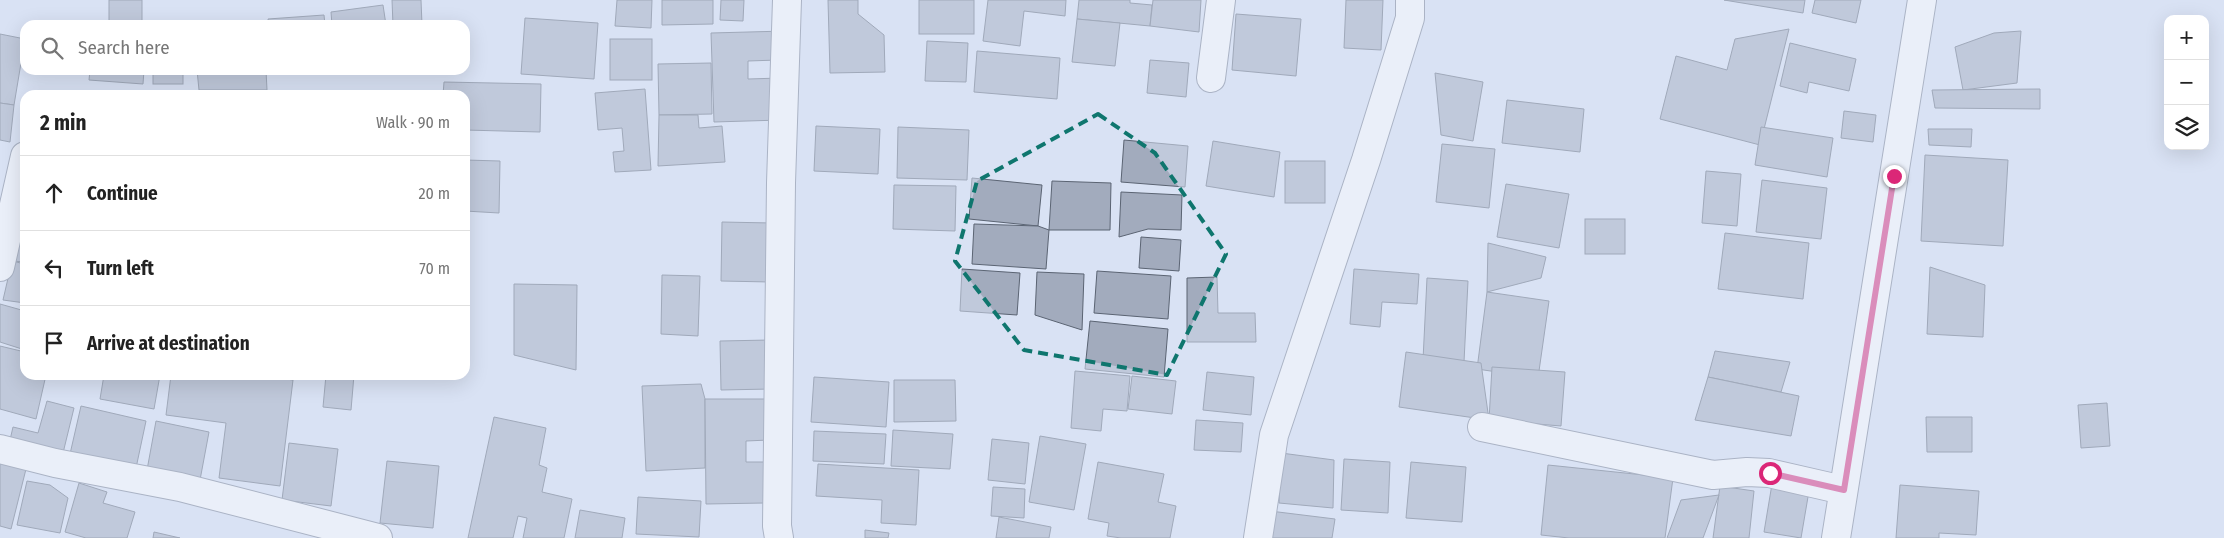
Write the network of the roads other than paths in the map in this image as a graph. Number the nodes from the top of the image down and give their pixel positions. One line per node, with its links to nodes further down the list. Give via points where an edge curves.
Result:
1 (787, 0): 12 (street, via 781,183)
2 (1221, 0): 5 (street)
3 (1410, 0): 13 (street, via 1410,18 1366,160 1274,435)
4 (1922, 0): 10 (street)
5 (1211, 78)
6 (20, 178): 7 (street)
7 (0, 267)
8 (1482, 427): 10 (street, via 1713,475 1770,473)
9 (0, 449): 11 (street, via 180,487)
10 (1844, 490): 14 (street)
11 (378, 538)
12 (779, 538)
13 (1258, 538)
14 (1836, 538)

